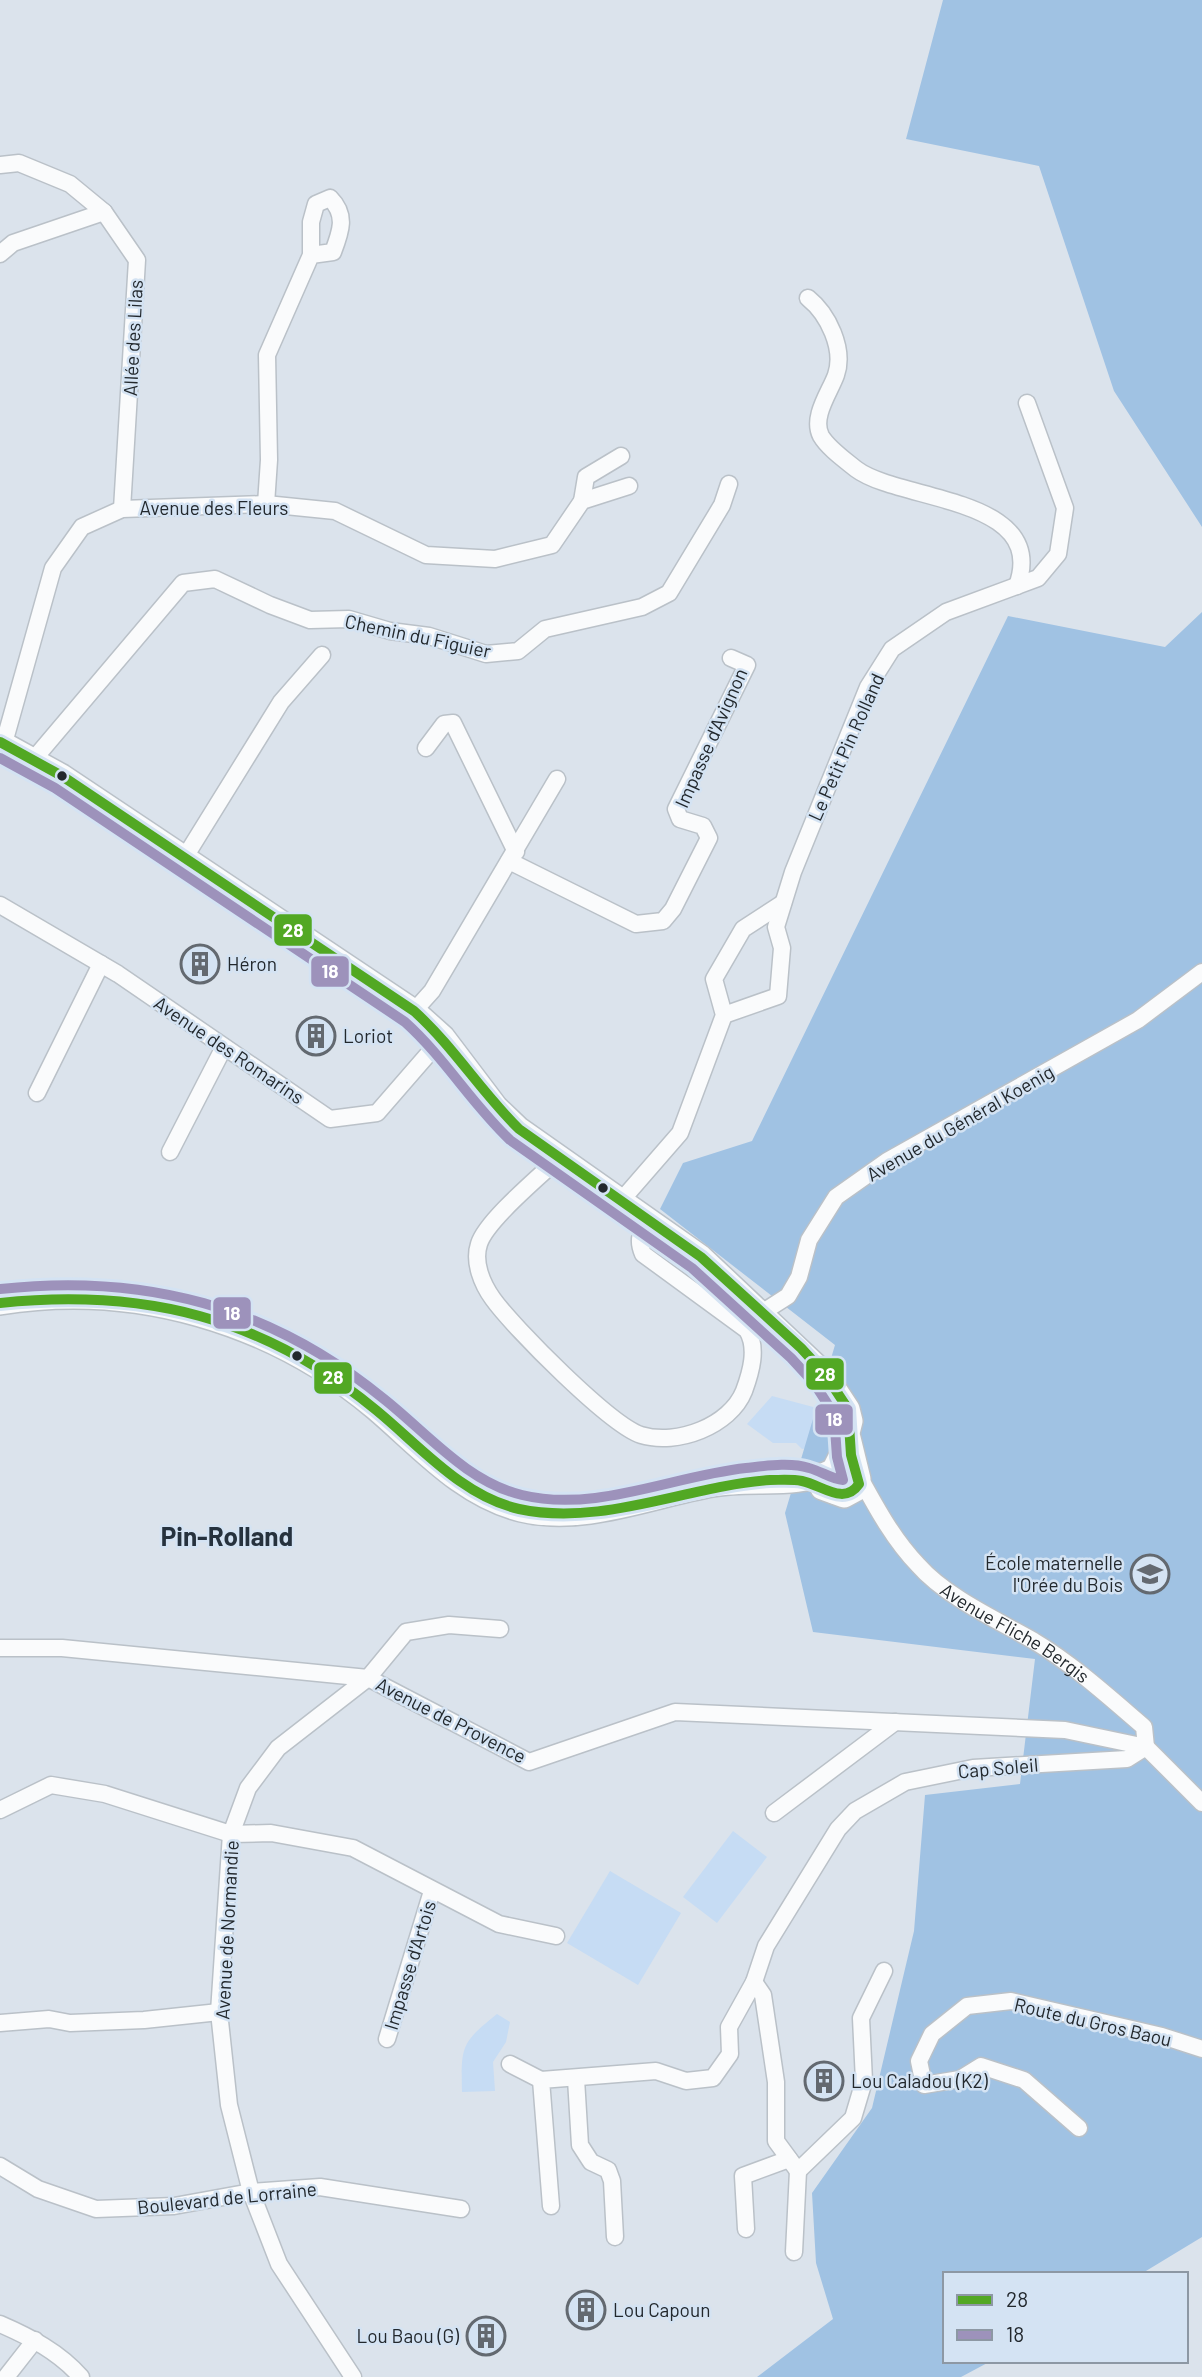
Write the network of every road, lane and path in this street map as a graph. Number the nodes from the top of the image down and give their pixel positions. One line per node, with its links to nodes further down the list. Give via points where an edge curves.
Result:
1 (0, 165): 2 (street, Allée des Lilas, via 19,163 70,184)
2 (104, 212): 3 (street, via 13,243); 12 (street, Allée des Lilas, via 137,260)
3 (0, 254)
4 (311, 255): 11 (street, via 267,355)
5 (808, 298): 13 (street, via 828,322 837,355 838,372 818,423 821,436 866,476 945,499 996,520 1016,540 1022,554)
6 (1027, 403): 13 (street, Le Petit Pin Rolland, via 1065,508 1058,554 1038,578)
7 (621, 456): 10 (street, Avenue des Fleurs, via 586,477)
8 (729, 484): 18 (street, Chemin du Figuier, via 722,505 669,593 642,607 545,629 518,652 486,654 349,619 310,620 215,579 183,583)
9 (629, 486): 10 (street)
10 (582, 502): 11 (street, Avenue des Fleurs, via 552,545 495,559 426,555 335,512)
11 (266, 504): 12 (street, Avenue des Fleurs)
12 (122, 509): 16 (street, Avenue des Fleurs, via 82,527 53,568)
13 (1017, 586): 22 (street, Le Petit Pin Rolland, via 946,612 892,649 868,687)
14 (321, 655): 20 (street, via 281,702)
15 (731, 658): 21 (street, Impasse d'Avignon, via 747,665 676,809 680,819 704,826 709,838 663,921 636,924)
16 (2, 742): 18 (street)
17 (426, 748): 21 (street, via 444,724 453,723)
18 (34, 760): 20 (street)
19 (557, 779): 21 (street)
20 (185, 857): 26 (street)
21 (513, 857): 26 (street, via 432,991)
22 (783, 903): 27 (street, via 743,929 714,979); 27 (street, Le Petit Pin Rolland, via 776,927 782,948 778,996)
23 (0, 905): 24 (street, Avenue des Romarins)
24 (101, 964): 29 (street, Avenue des Romarins); 30 (street)
25 (1202, 972): 36 (street, Avenue du Général Koenig, via 1138,1020 887,1161 836,1197 809,1240 799,1277 788,1296)
26 (414, 1011): 28 (street)
27 (724, 1015): 33 (street, via 680,1133)
28 (443, 1037): 29 (street, Avenue des Romarins, via 377,1113 330,1118); 32 (street, via 496,1107)
29 (224, 1047): 31 (street)
30 (37, 1093)
31 (170, 1152)
32 (558, 1159): 33 (street); 34 (street, via 485,1234 478,1252 481,1277 508,1317 614,1418 641,1435 666,1437 721,1421 738,1406 754,1350 747,1330 643,1254 640,1233)
33 (620, 1202): 34 (street)
34 (649, 1220): 36 (street, via 701,1257)
35 (0, 1303): 37 (street, via 112,1298 165,1305 224,1322 298,1354 374,1408 464,1485 520,1510 580,1514 724,1483)
36 (762, 1312): 37 (street, via 825,1374 848,1409 851,1421)
37 (843, 1478): 38 (street, Avenue Fliche Bergis); 38 (street, Avenue Fliche Bergis)
38 (882, 1517): 43 (street, Avenue Fliche Bergis, via 919,1567 991,1620 1034,1642 1088,1679 1144,1727)
39 (500, 1629): 41 (street, Avenue de Normandie, via 449,1625 406,1632)
40 (0, 1648): 41 (street, Avenue de Provence, via 62,1648)
41 (368, 1678): 42 (street, Avenue de Provence, via 529,1762 675,1712); 47 (street, Avenue de Normandie, via 278,1748 248,1788)
42 (894, 1722): 43 (street, Avenue de Provence, via 1065,1730); 46 (street)
43 (1146, 1747): 44 (street); 51 (street, Cap Soleil, via 1127,1759 973,1768 905,1782 855,1811 838,1829 766,1946)
44 (1202, 1803)
45 (0, 1810): 47 (street, via 51,1785 106,1794)
46 (774, 1813)
47 (231, 1834): 48 (street, via 271,1833 354,1847); 52 (street, Avenue de Normandie)
48 (432, 1892): 49 (street, via 499,1924); 54 (street, Impasse d'Artois)
49 (556, 1936)
50 (884, 1971): 60 (street, via 861,2018 864,2081 853,2118)
51 (754, 1982): 57 (street, Cap Soleil, via 729,2026 730,2054 713,2078 686,2081 656,2071); 60 (street, via 763,1995 776,2082 776,2141)
52 (219, 2012): 53 (street, via 144,2020); 62 (street, Avenue de Normandie, via 229,2105)
53 (0, 2023)
54 (387, 2039)
55 (1202, 2049): 59 (street, Route du Gros Baou, via 1010,2001 967,2006 932,2034 919,2060 924,2085 960,2079 981,2066 1024,2080)
56 (510, 2064): 58 (street)
57 (576, 2079): 58 (street, Cap Soleil); 66 (street, via 580,2146 591,2162 608,2170)
58 (541, 2080): 63 (street)
59 (1079, 2128)
60 (794, 2165): 65 (street, via 743,2176); 67 (street)
61 (0, 2166): 62 (street, Boulevard de Lorraine, via 38,2189 96,2209 174,2206)
62 (251, 2192): 64 (street, Boulevard de Lorraine, via 320,2187); 72 (street, Avenue de Normandie, via 279,2264)
63 (551, 2206)
64 (461, 2209)
65 (746, 2230)
66 (615, 2237)
67 (794, 2252)
68 (0, 2324): 69 (street)
69 (35, 2340): 70 (street); 71 (street)
70 (6, 2377)
71 (81, 2377)
72 (353, 2377)

